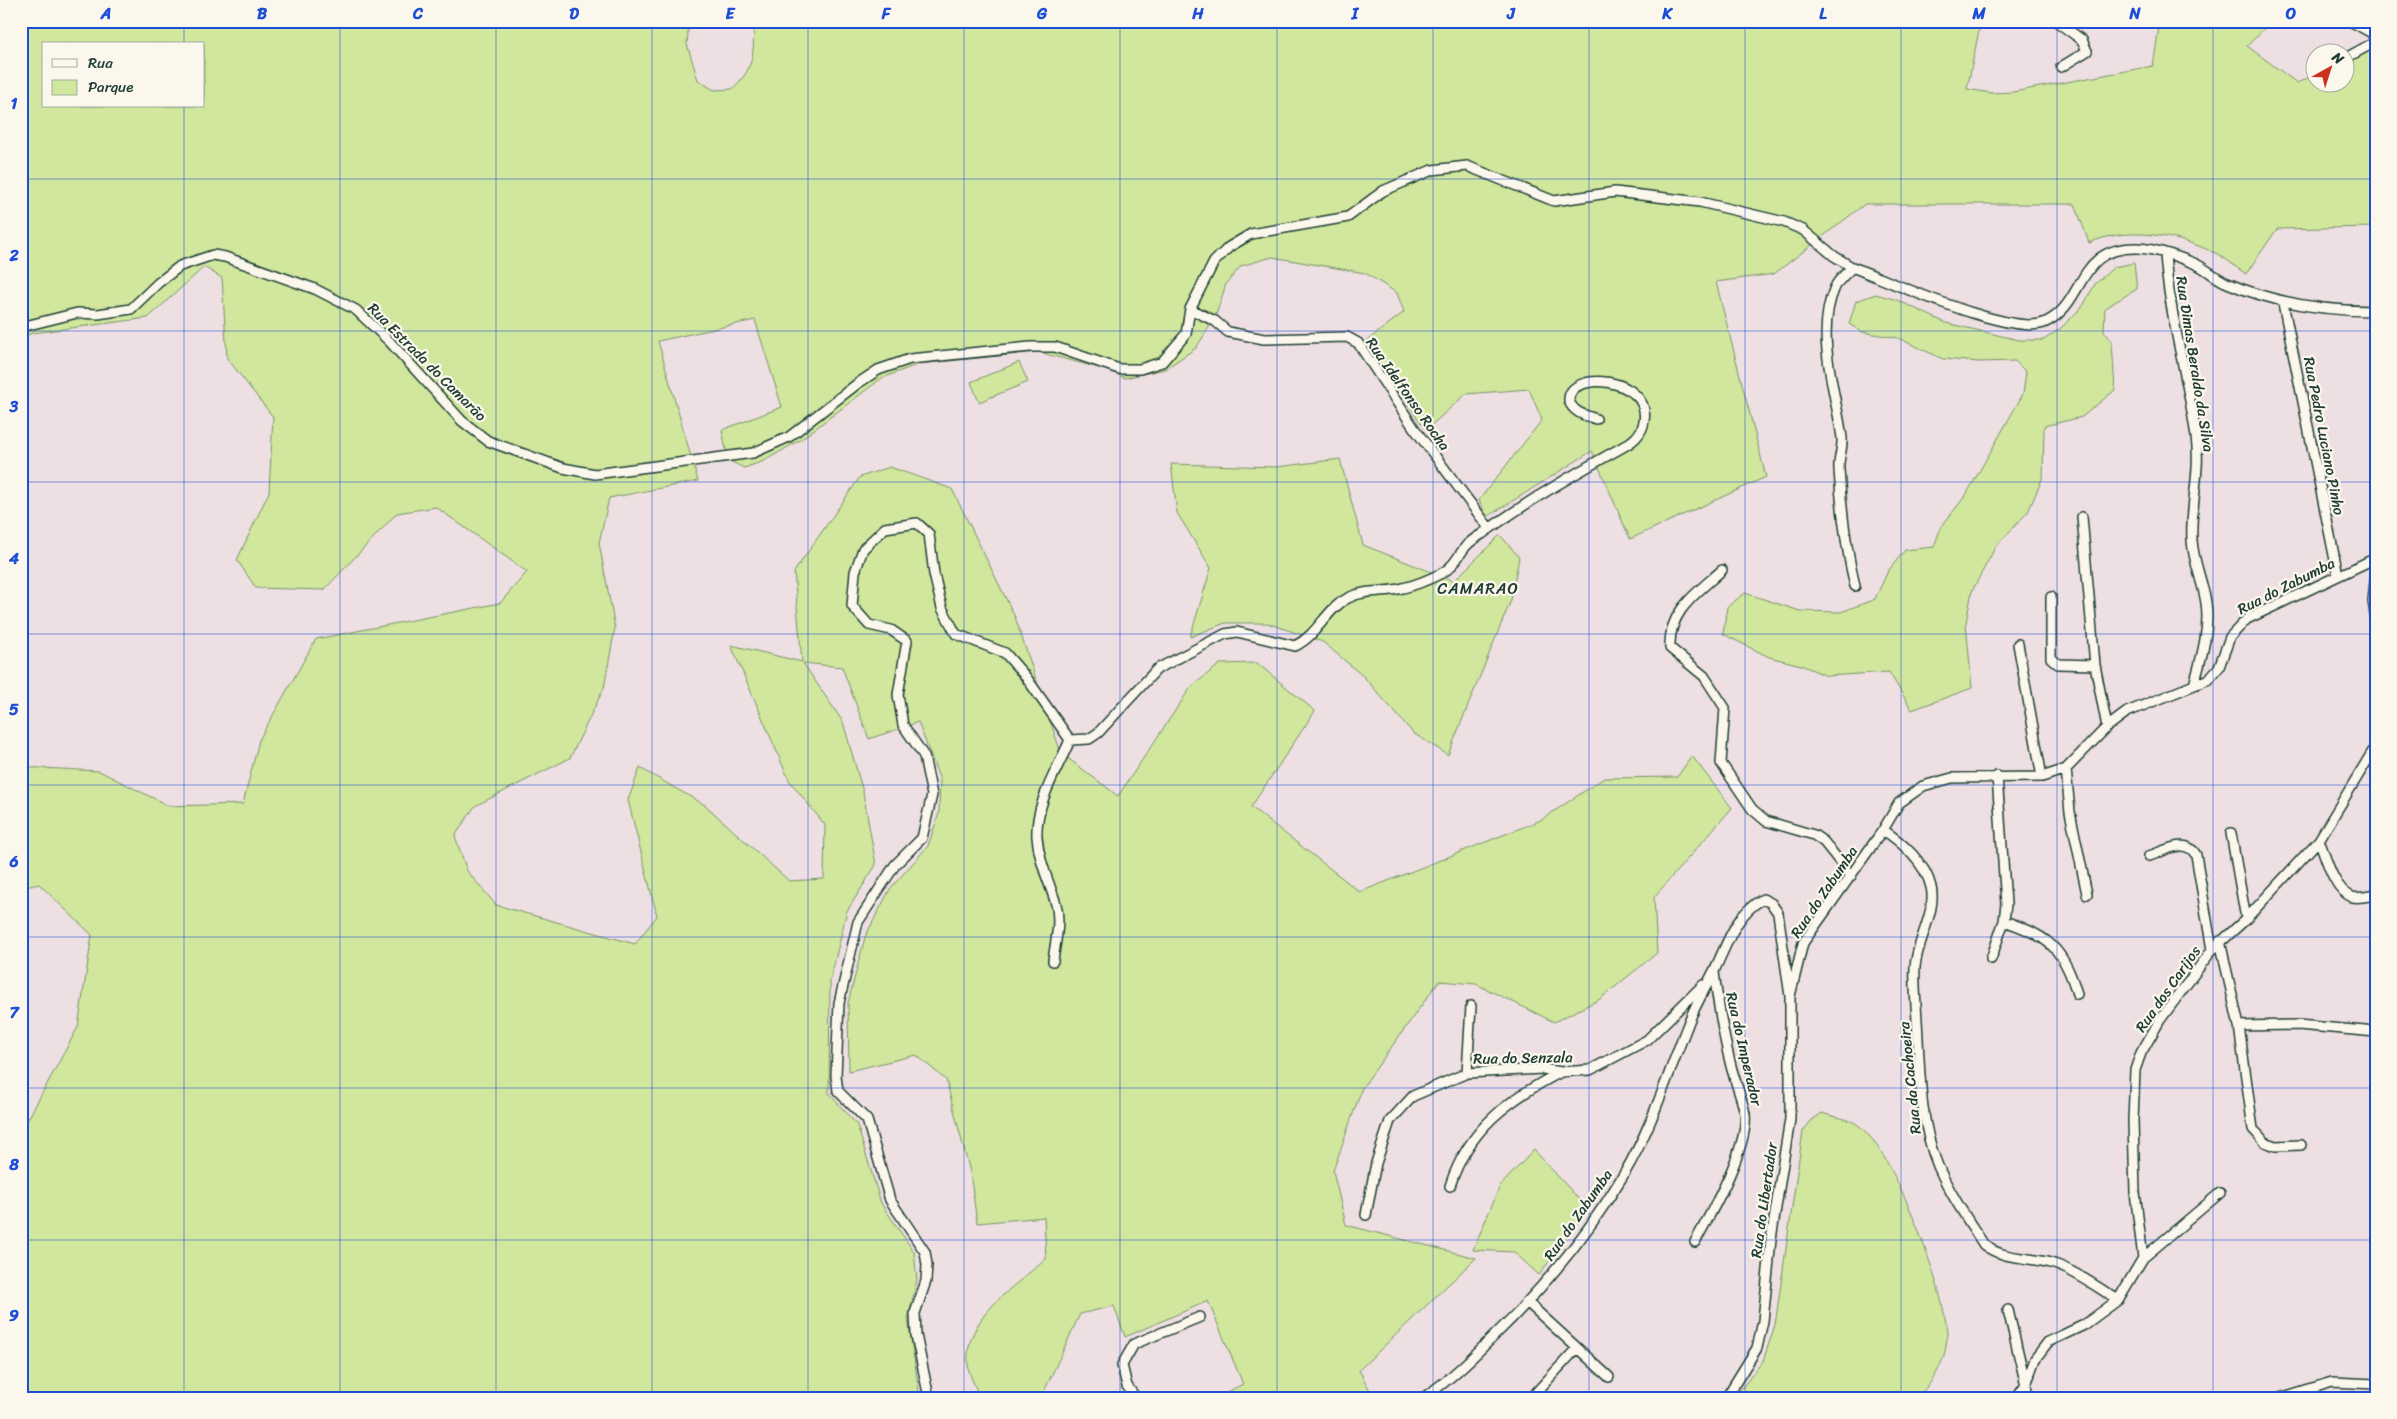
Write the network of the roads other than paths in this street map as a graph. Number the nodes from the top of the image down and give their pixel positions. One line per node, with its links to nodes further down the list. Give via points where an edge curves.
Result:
1 (2056, 21): 4 (street, via 2082,40 2087,51)
2 (2350, 21): 3 (street, via 2372,33 2374,42)
3 (2354, 53)
4 (2061, 67)
5 (2165, 254): 6 (street, Rua Estrada do Camarão, via 2139,248 2118,249 2099,258 2088,268 2060,311 2046,322 2026,325 1982,317); 7 (street, Rua Estrada do Camarão, via 2197,264 2224,282); 23 (street, Rua Dimas Beraldo da Silva, via 2167,286 2197,439 2192,541 2207,617)
6 (1852, 267): 8 (street, Rua Estrada do Camarão, via 1803,230 1784,222 1700,202 1615,192 1554,201 1488,173 1461,166 1432,170 1383,191 1348,217 1251,234 1229,247 1214,262); 18 (street, via 1836,285 1830,302 1828,352 1842,441 1838,466 1848,555)
7 (2283, 303): 9 (street, Rua Estrada do Camarão, via 2344,311); 17 (street, Rua Pedro Luciano Pinho)
8 (1190, 309): 10 (street, Rua Estrada do Camarão, via 1186,334 1170,355 1162,362 1140,370 1118,369 1055,347 910,359 878,370 789,437 753,454 595,474 563,468 488,440 462,421 356,310 314,289 225,257 213,255 180,266 131,309 98,314 77,313); 13 (street, Rua Idelfonso Rocha, via 1228,332 1264,339 1347,337 1358,343 1414,428)
9 (2376, 311)
10 (21, 328)
11 (1596, 419): 13 (street, via 1574,410 1568,401 1575,388 1594,381 1620,385 1636,394 1644,408 1643,428 1632,442)
12 (2082, 517): 22 (street)
13 (1489, 528): 25 (street, via 1467,545 1456,562 1442,572 1403,588 1358,594 1346,599 1334,608 1314,633 1295,646 1237,632 1208,642 1157,669 1090,739)
14 (2376, 558): 17 (street, Rua do Zabumba)
15 (1722, 570): 34 (street, via 1676,614 1669,634 1670,648 1704,676 1725,708 1721,763 1752,809 1766,821 1814,835 1824,842)
16 (2376, 571): 20 (street, via 2372,601)
17 (2338, 575): 23 (street, Rua do Zabumba, via 2247,619 2230,637 2215,672 2209,679)
18 (1855, 586)
19 (2051, 597): 22 (street, via 2051,658 2058,664)
20 (2376, 622)
21 (2018, 644): 29 (street)
22 (2095, 665): 24 (street)
23 (2194, 685): 24 (street, Rua do Zabumba, via 2127,712)
24 (2107, 727): 27 (street, Rua do Zabumba)
25 (1070, 740): 42 (street, via 1042,805 1037,836 1041,865 1057,912); 65 (street, via 1005,653 956,634 942,608 929,534 917,523 885,528 863,549 855,572 852,606 869,625 891,630 907,641 898,695 903,725 924,756 932,795 922,838 895,865 858,922 840,1002 836,1076 838,1091 868,1120 890,1200 925,1252 926,1282 915,1313 916,1335)
26 (2376, 746): 32 (street, Rua dos Carijos)
27 (2066, 769): 29 (street, Rua do Zabumba); 35 (street, via 2070,812)
28 (1997, 776): 29 (street, Rua do Zabumba); 30 (street, Rua do Zabumba, via 1952,778 1922,786 1899,803); 38 (street, via 2006,886)
29 (2042, 777)
30 (1883, 830): 34 (street, Rua do Zabumba); 57 (street, Rua da Cachoeira, via 1911,853 1931,885 1934,899 1916,954 1914,978 1922,1100 1931,1146 1939,1167 1984,1245 1992,1251 2058,1266)
31 (2231, 833): 37 (street)
32 (2319, 840): 36 (street, via 2336,882 2343,890 2359,898); 37 (street, Rua dos Carijos)
33 (2150, 856): 40 (street, via 2179,846 2188,845 2193,849)
34 (1851, 876): 45 (street, Rua do Zabumba, via 1804,943)
35 (2087, 894)
36 (2376, 895)
37 (2246, 919): 39 (street, Rua dos Carijos)
38 (2004, 921): 41 (street); 44 (street, via 2032,930 2054,948 2072,976)
39 (2220, 941): 40 (street, Rua dos Carijos); 47 (street)
40 (2212, 950): 56 (street, Rua dos Carijos, via 2160,1020 2135,1070 2135,1192)
41 (1991, 959)
42 (1052, 961)
43 (1711, 976): 45 (street, Rua do Zabumba, via 1740,919 1752,905 1763,899 1771,903 1778,913); 49 (street, Rua do Senzala, via 1647,1040 1590,1070); 55 (street, Rua do Imperador, via 1745,1115 1743,1136 1734,1161 1718,1201); 58 (street, Rua do Zabumba, via 1688,1022 1646,1130 1624,1173 1562,1265)
44 (2077, 994)
45 (1790, 996): 69 (street, Rua do Libertador, via 1790,1119 1771,1239 1764,1320 1757,1348)
46 (1471, 1006): 50 (street)
47 (2239, 1026): 48 (street, via 2298,1025); 51 (street, via 2253,1130 2265,1142 2276,1146)
48 (2376, 1032)
49 (1561, 1072): 50 (street, Rua do Senzala, via 1543,1069); 52 (street, via 1501,1109 1480,1129 1457,1162)
50 (1467, 1073): 54 (street, Rua do Senzala, via 1413,1096 1390,1121 1376,1163)
51 (2301, 1145)
52 (1450, 1186)
53 (2220, 1193): 56 (street)
54 (1366, 1215)
55 (1696, 1242)
56 (2144, 1258): 57 (street)
57 (2118, 1300): 63 (street, via 2084,1324 2048,1342 2035,1359)
58 (1528, 1303): 61 (street); 67 (street, Rua do Zabumba, via 1460,1369)
59 (2008, 1310): 63 (street)
60 (1200, 1317): 66 (street, via 1134,1344 1122,1365 1127,1386)
61 (1577, 1348): 62 (street); 68 (street)
62 (1609, 1378)
63 (2026, 1384): 70 (street); 71 (street)
64 (2376, 1384): 72 (street, via 2332,1382)
65 (930, 1398)
66 (1136, 1398)
67 (1422, 1398)
68 (1531, 1398)
69 (1726, 1398)
70 (2016, 1398)
71 (2029, 1398)
72 (2280, 1398)

